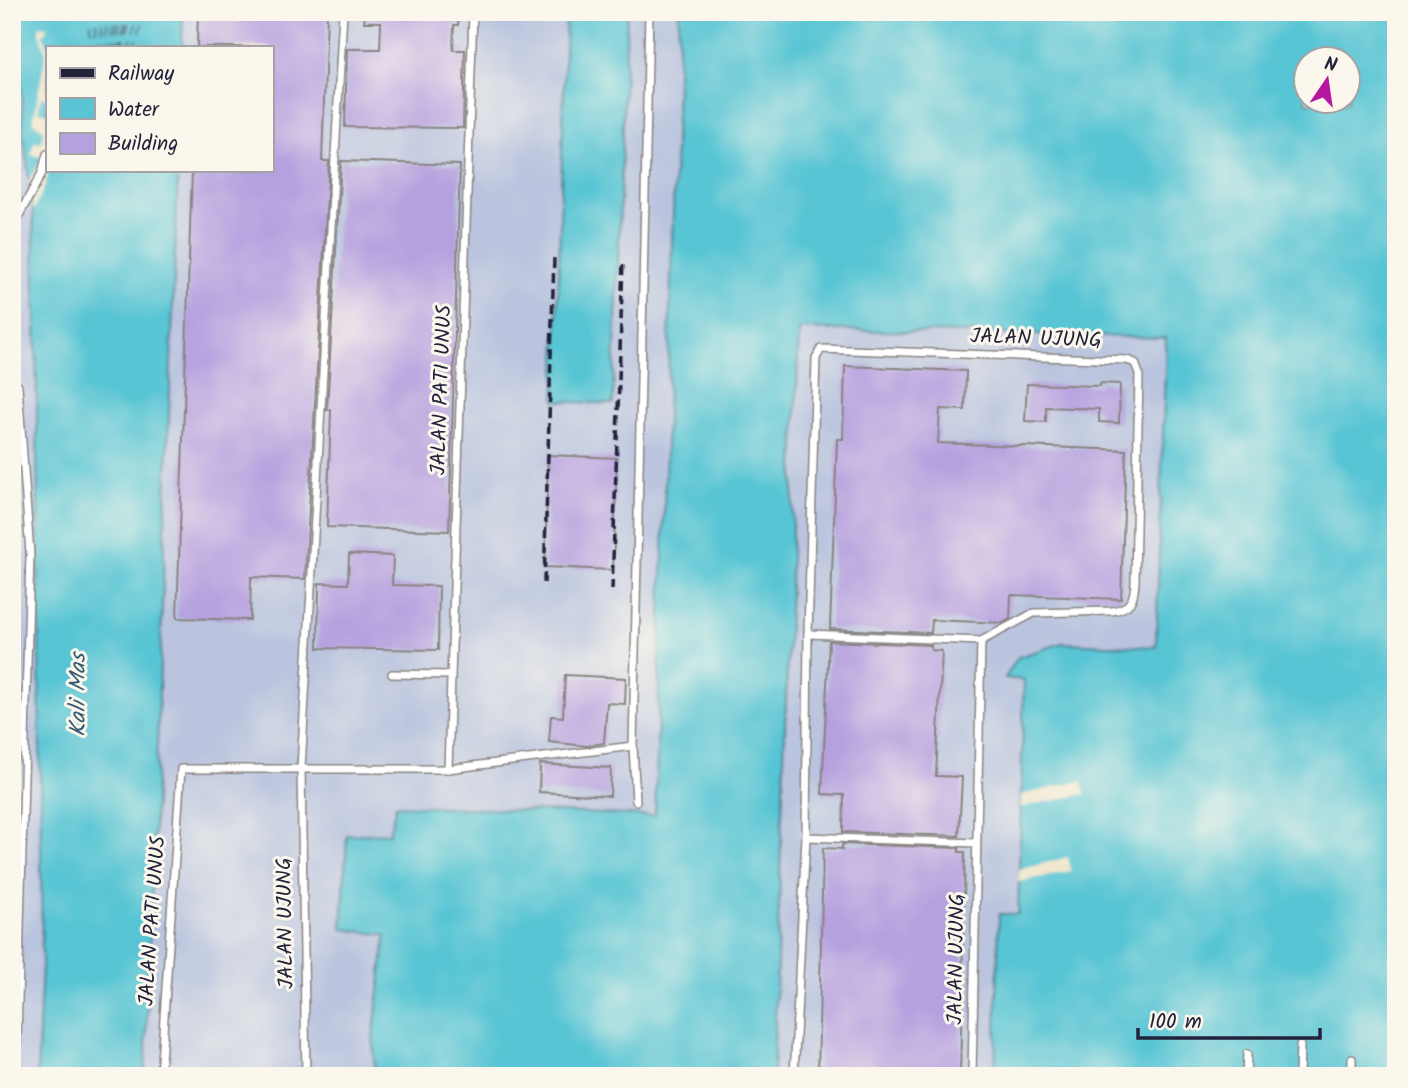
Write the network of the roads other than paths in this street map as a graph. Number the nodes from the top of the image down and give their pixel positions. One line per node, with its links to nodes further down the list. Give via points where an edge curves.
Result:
1 (343, 12): 12 (lane, JALAN UJUNG)
2 (472, 12): 10 (lane, JALAN PATI UNUS)
3 (649, 12): 11 (lane)
4 (46, 158): 5 (lane)
5 (12, 228)
6 (12, 380): 16 (lane, via 18,386 30,554)
7 (808, 634): 8 (lane); 8 (lane, JALAN UJUNG, via 816,358 821,349 1135,363 1139,374 1136,568 1129,606 1112,611 1034,613); 17 (lane, JALAN UJUNG)
8 (981, 641): 18 (lane, JALAN UJUNG)
9 (392, 674): 10 (lane)
10 (450, 675): 13 (lane, JALAN PATI UNUS)
11 (633, 746): 13 (lane); 14 (lane)
12 (301, 769): 13 (lane); 23 (lane, JALAN PATI UNUS, via 181,769); 24 (lane, JALAN UJUNG)
13 (448, 769)
14 (636, 801)
15 (12, 817): 16 (lane)
16 (23, 817): 22 (lane)
17 (806, 837): 18 (lane); 25 (lane, JALAN UJUNG)
18 (977, 842): 26 (lane, JALAN UJUNG)
19 (1300, 1046): 28 (lane)
20 (1247, 1054): 27 (lane)
21 (1352, 1059): 29 (lane)
22 (16, 1076)
23 (160, 1076)
24 (306, 1076)
25 (794, 1076)
26 (972, 1076)
27 (1245, 1076)
28 (1298, 1076)
29 (1352, 1076)

